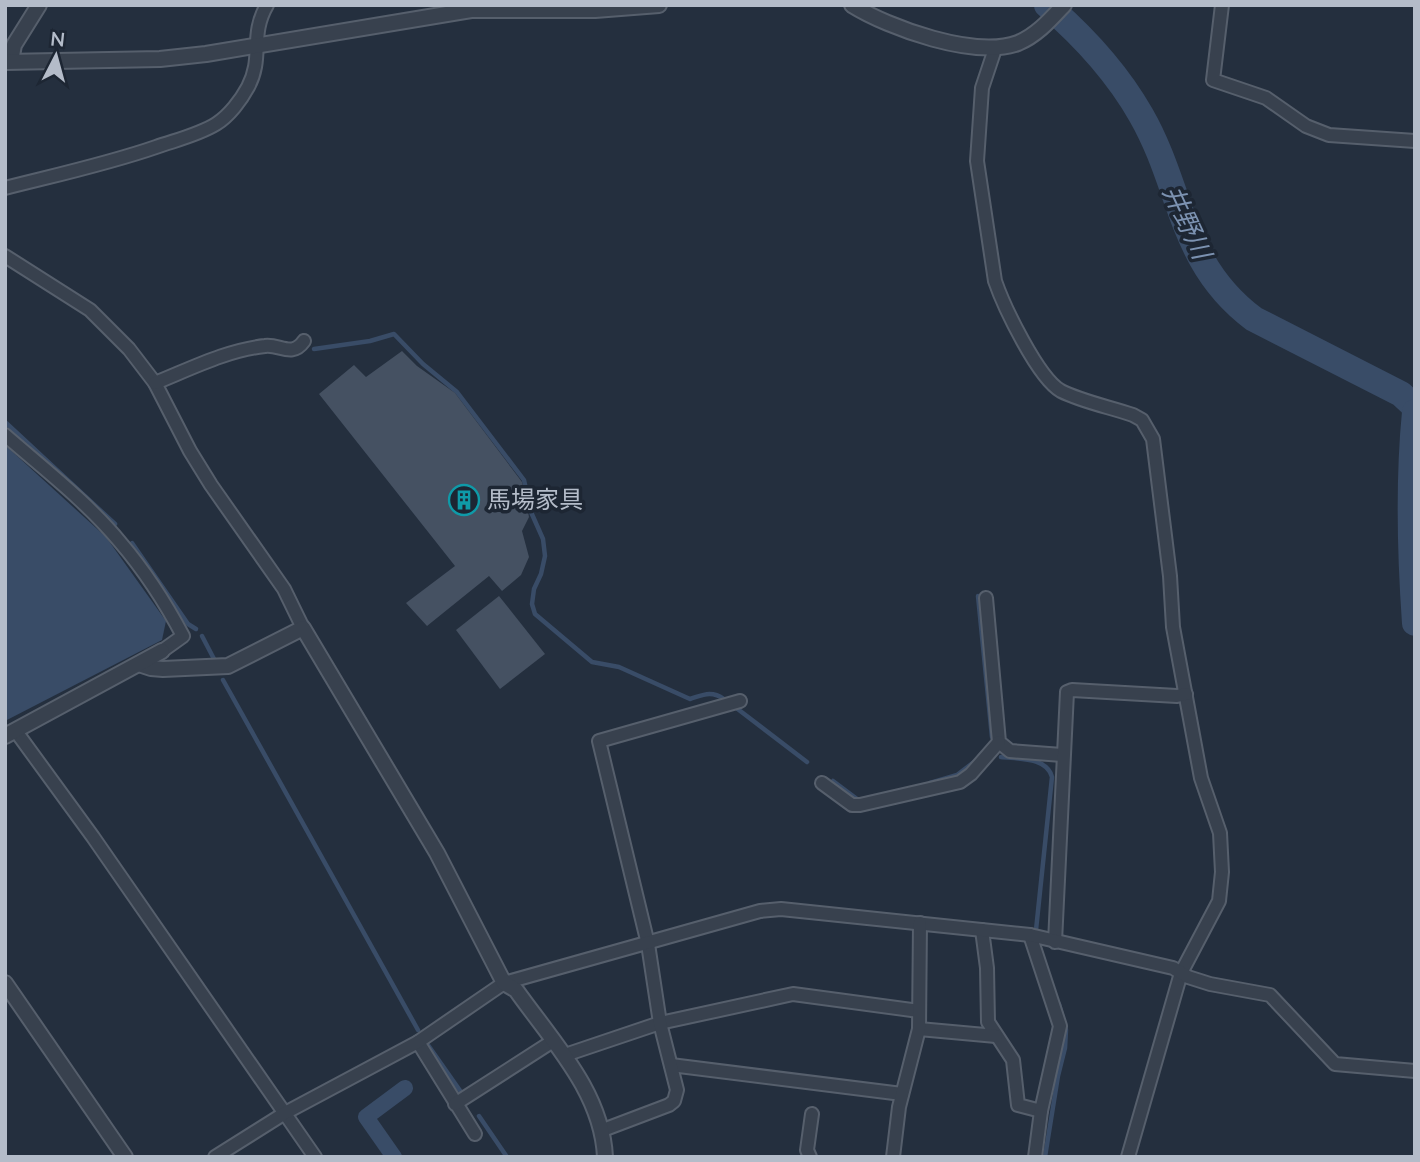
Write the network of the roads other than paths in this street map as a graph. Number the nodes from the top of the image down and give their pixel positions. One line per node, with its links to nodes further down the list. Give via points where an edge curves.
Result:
1 (39, 5): 10 (street)
2 (267, 5): 8 (street, via 257,29)
3 (659, 5): 7 (street)
4 (852, 5): 9 (street, via 917,34)
5 (1064, 5): 9 (street, via 1020,42)
6 (1222, 5): 11 (street, via 1213,80 1266,98 1306,126 1329,135)
7 (560, 8): 8 (street, via 471,10)
8 (257, 47): 10 (street, via 160,59); 12 (street, via 256,69 248,88 219,123 108,163)
9 (995, 49): 21 (street, via 982,88 977,161 995,281 1020,336 1055,387 1133,415 1149,429 1173,627)
10 (8, 61)
11 (1415, 141)
12 (5, 188)
13 (5, 256): 15 (street, via 90,310)
14 (304, 341): 15 (street, via 294,350 270,345 244,351)
15 (155, 383): 18 (street, via 190,451 284,589)
16 (5, 435): 19 (street, via 121,542 183,636)
17 (986, 598): 24 (street)
18 (303, 628): 20 (street, via 228,666 163,670); 34 (street, via 437,853)
19 (162, 651): 20 (street)
20 (139, 664): 23 (street)
21 (1186, 694): 25 (street, via 1067,692); 32 (street, via 1201,778 1220,833 1222,872 1219,901)
22 (740, 701): 31 (street, via 599,741)
23 (10, 733): 47 (street, via 93,837)
24 (999, 742): 25 (street, via 1010,751); 26 (street, via 960,782 860,806)
25 (1062, 755): 30 (street)
26 (822, 783)
27 (920, 923): 28 (street); 31 (street, via 781,909); 35 (street)
28 (982, 930): 29 (street); 38 (street, via 988,1022)
29 (1030, 935): 30 (street); 46 (street, via 1060,1026)
30 (1055, 942): 32 (street)
31 (648, 944): 34 (street); 36 (street)
32 (1181, 973): 43 (street, via 1210,984 1270,995 1335,1064); 58 (street)
33 (5, 983): 51 (street)
34 (505, 983): 39 (street, via 516,990); 40 (street)
35 (919, 1011): 36 (street, via 793,995); 37 (street)
36 (660, 1023): 41 (street); 42 (street)
37 (919, 1029): 38 (street); 44 (street)
38 (996, 1036): 46 (street, via 1013,1060 1018,1105)
39 (552, 1041): 41 (street); 45 (street)
40 (418, 1042): 45 (street); 47 (street)
41 (565, 1055): 49 (street)
42 (671, 1065): 44 (street); 49 (street, via 677,1090 674,1101)
43 (1415, 1071)
44 (902, 1094): 56 (street)
45 (455, 1104): 50 (street)
46 (1041, 1111): 57 (street)
47 (285, 1113): 52 (street); 53 (street)
48 (812, 1114): 55 (street)
49 (603, 1130): 54 (street)
50 (475, 1134)
51 (125, 1157)
52 (215, 1157)
53 (315, 1157)
54 (605, 1157)
55 (810, 1157)
56 (893, 1157)
57 (1035, 1157)
58 (1128, 1157)

